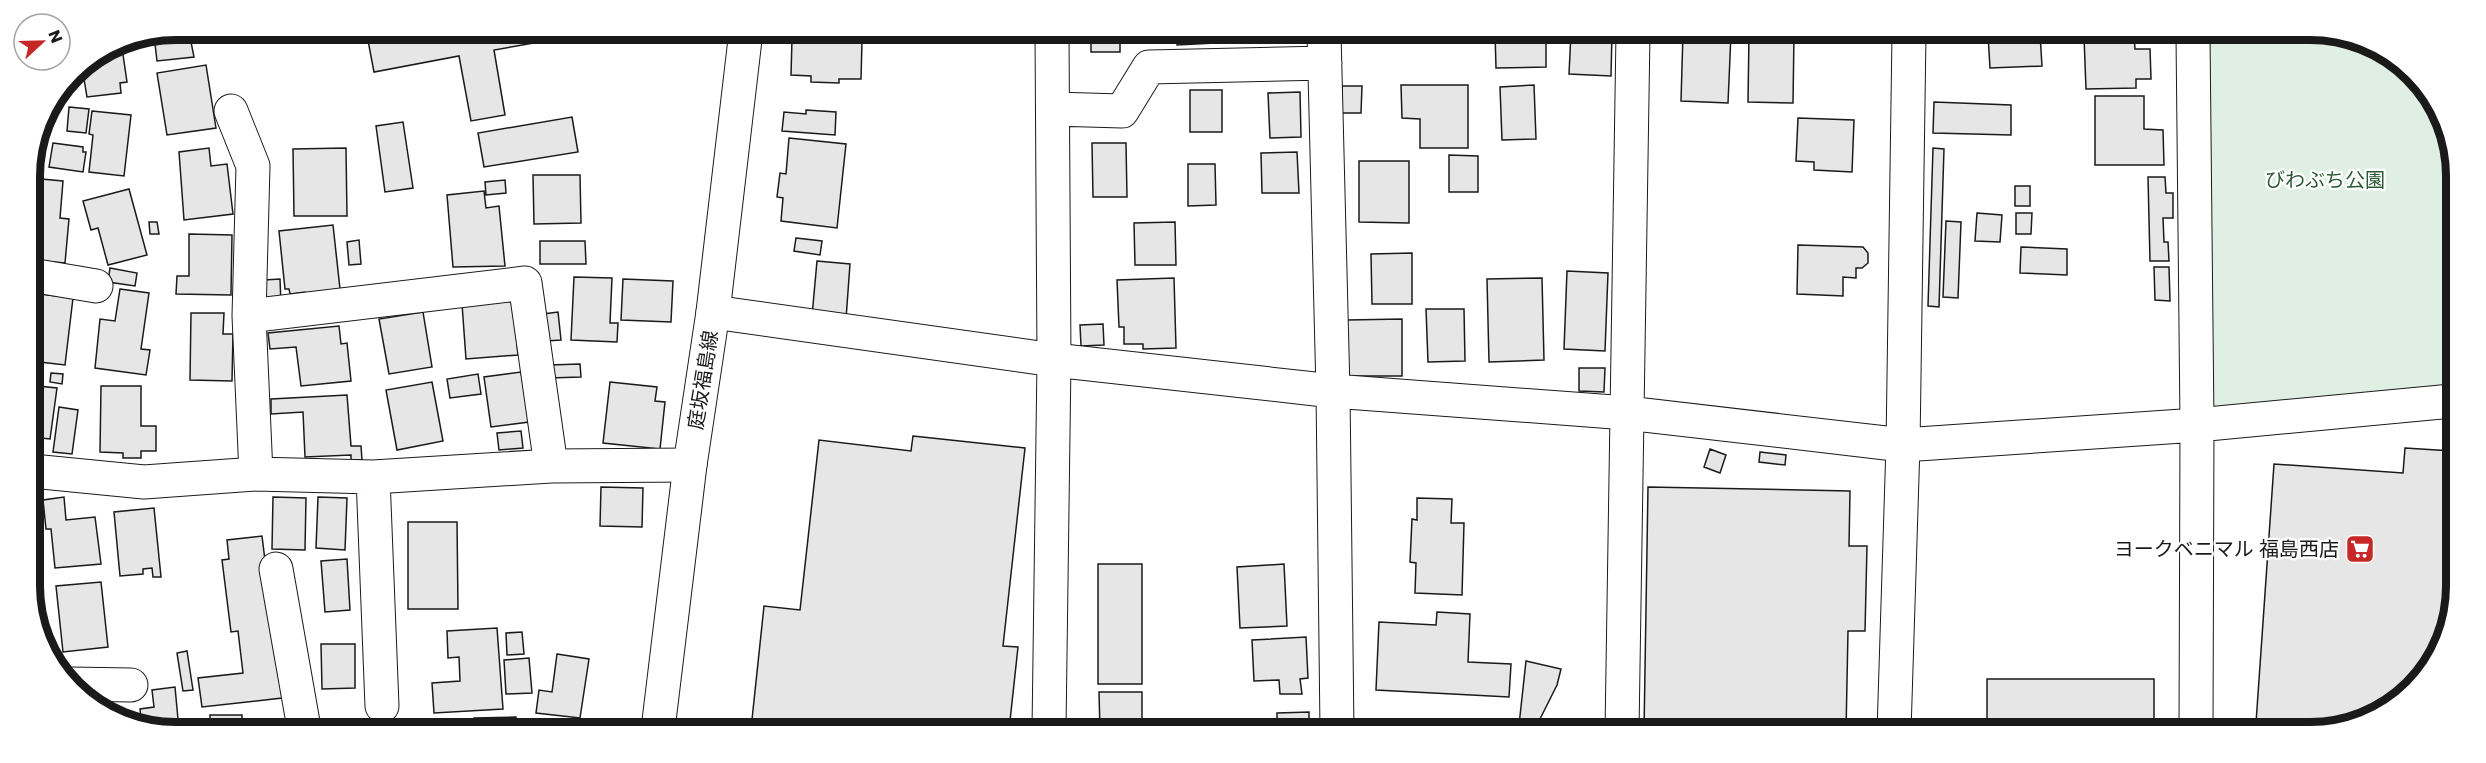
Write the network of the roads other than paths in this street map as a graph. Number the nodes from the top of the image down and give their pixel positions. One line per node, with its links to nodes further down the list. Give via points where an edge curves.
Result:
1 (745, 40): 11 (street, 庭坂福島線)
2 (1052, 40): 7 (street)
3 (1633, 40): 16 (street)
4 (1909, 40): 18 (street)
5 (2193, 40): 17 (street)
6 (1325, 48): 7 (street, via 1149,67 1122,111); 14 (street)
7 (1053, 109): 13 (street)
8 (231, 111): 12 (street, via 253,166)
9 (41, 277): 10 (street)
10 (96, 286)
11 (713, 312): 13 (street); 19 (street, 庭坂福島線)
12 (249, 316): 20 (street, via 525,283); 22 (street)
13 (1054, 360): 14 (street); 30 (street)
14 (1333, 391): 16 (street); 31 (street)
15 (2446, 402): 17 (street)
16 (1627, 413): 18 (street); 32 (street)
17 (2197, 425): 18 (street); 34 (street)
18 (1903, 445): 33 (street)
19 (690, 465): 20 (street); 29 (street, 庭坂福島線)
20 (551, 466): 23 (street)
21 (40, 472): 22 (street, via 144,482)
22 (256, 474): 23 (street)
23 (373, 477): 27 (street)
24 (276, 569): 28 (street)
25 (82, 684): 26 (street)
26 (130, 685)
27 (382, 706)
28 (303, 722)
29 (659, 722)
30 (1050, 722)
31 (1337, 722)
32 (1622, 722)
33 (1894, 722)
34 (2196, 722)

